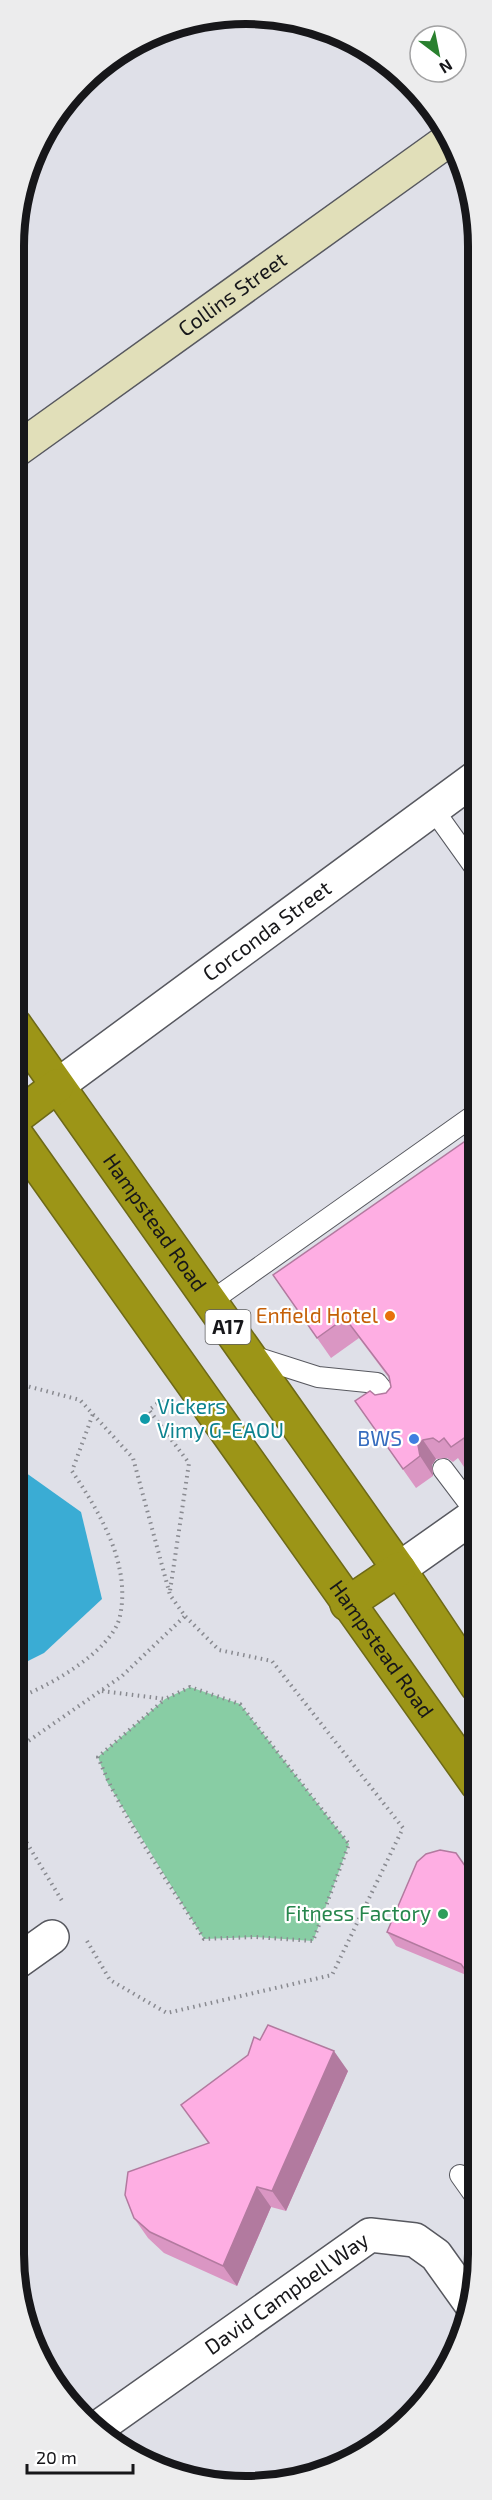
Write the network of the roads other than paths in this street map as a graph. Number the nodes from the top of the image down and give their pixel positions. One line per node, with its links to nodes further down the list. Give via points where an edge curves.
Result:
1 (443, 144): 2 (street, Collins Street)
2 (24, 445)
3 (468, 783): 4 (street, Corconda Street)
4 (433, 809): 5 (lane); 7 (street, Corconda Street)
5 (468, 859)
6 (24, 1038): 7 (highway, Hampstead Road / A17)
7 (57, 1086): 8 (highway); 11 (highway, Hampstead Road / A17)
8 (24, 1111)
9 (468, 1119): 11 (lane)
10 (24, 1146): 18 (highway, Hampstead Road)
11 (210, 1302): 12 (highway, Hampstead Road / A17)
12 (247, 1354): 13 (lane, via 318,1377 377,1383); 17 (highway, Hampstead Road / A17)
13 (393, 1403)
14 (443, 1469): 15 (lane)
15 (468, 1502)
16 (468, 1520): 17 (street)
17 (399, 1569): 18 (highway); 19 (highway, Hampstead Road / A17)
18 (348, 1604): 20 (highway, Hampstead Road)
19 (468, 1672)
20 (468, 1772)
21 (60, 1923): 22 (street)
22 (24, 1955)
23 (460, 2175): 24 (lane)
24 (468, 2186)
25 (464, 2295): 26 (street, David Campbell Way, via 436,2255 415,2240 370,2235)
26 (103, 2424)

